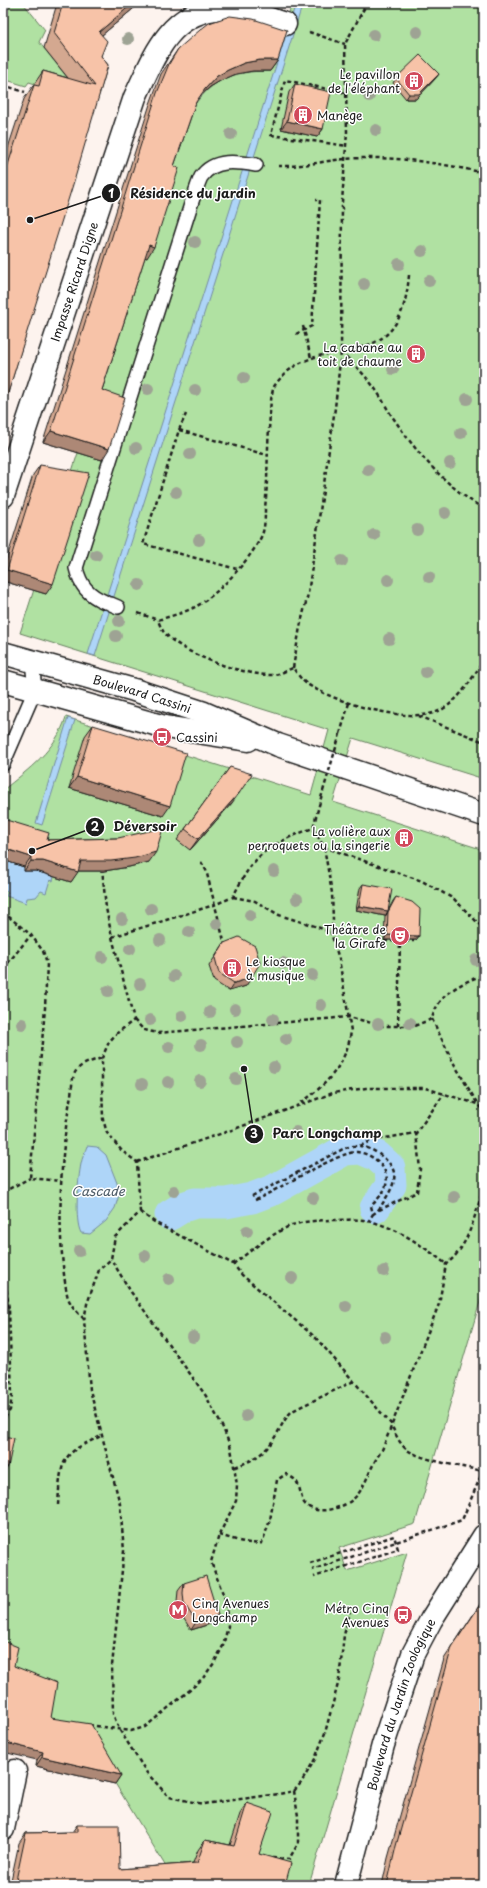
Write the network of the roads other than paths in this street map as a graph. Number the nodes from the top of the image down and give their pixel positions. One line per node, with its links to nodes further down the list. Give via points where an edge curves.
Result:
1 (294, 27): 3 (street, Impasse Ricard Digne, via 232,7 208,10 192,16 175,27 161,42 135,97)
2 (256, 165): 5 (lane, via 233,161 216,165 202,176 193,198 76,568 79,580 88,592)
3 (10, 446): 4 (street, Impasse Ricard Digne)
4 (3, 496)
5 (112, 604)
6 (3, 653): 7 (street, Boulevard Cassini)
7 (32, 661): 9 (lane); 10 (street, Boulevard Cassini, via 204,713)
8 (3, 681): 9 (street, Boulevard Cassini)
9 (35, 690): 10 (street, Boulevard Cassini, via 165,727); 11 (lane)
10 (278, 745): 12 (street, Boulevard Cassini)
11 (3, 764)
12 (484, 815)
13 (484, 1536): 16 (street, Boulevard du Jardin Zoologique, via 431,1620 413,1654 383,1745)
14 (15, 1771): 15 (street)
15 (3, 1828)
16 (346, 1885)

